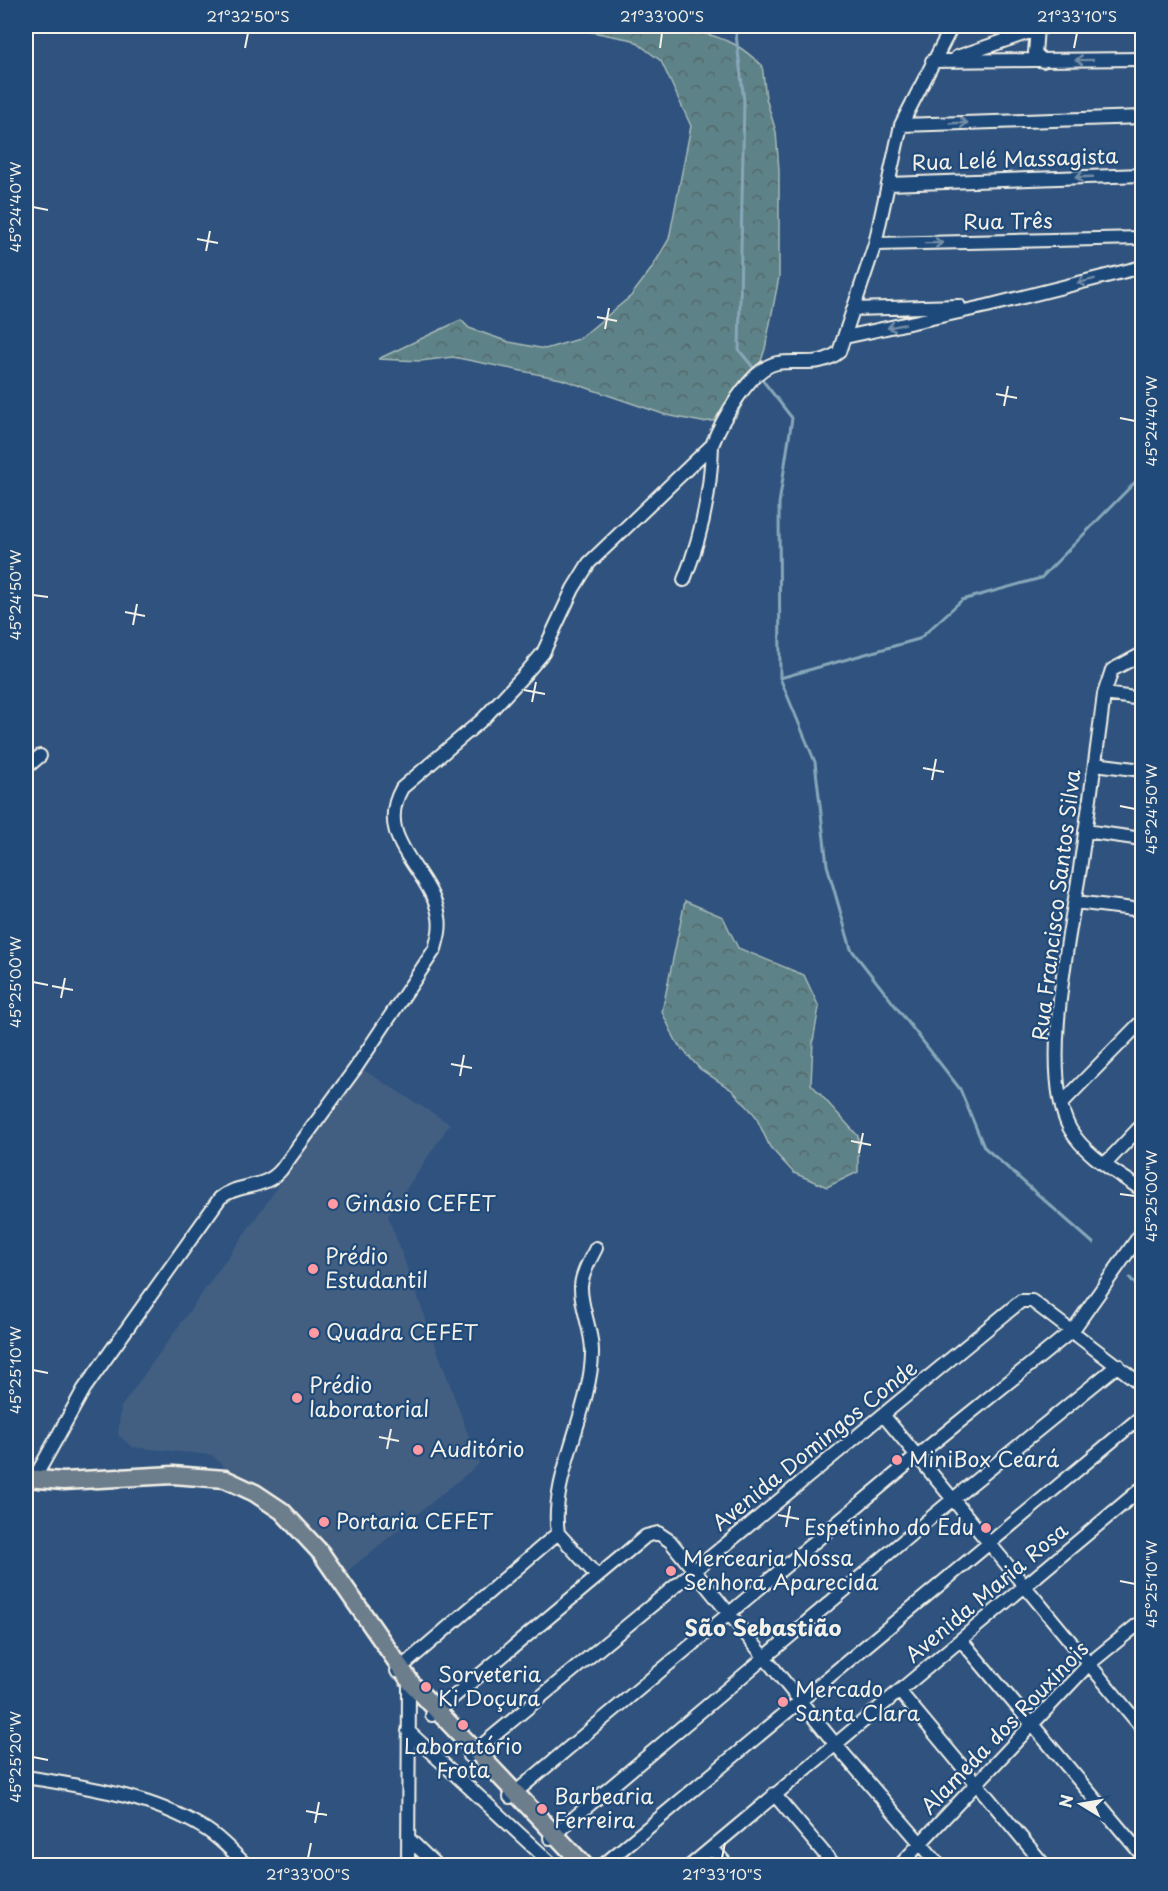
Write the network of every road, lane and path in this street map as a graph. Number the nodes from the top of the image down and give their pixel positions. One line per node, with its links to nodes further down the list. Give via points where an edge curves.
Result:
1 (952, 26): 5 (street)
2 (1042, 27): 4 (street); 6 (street, via 1035,53)
3 (1143, 58): 6 (street, one-way to 6)
4 (951, 59): 5 (street); 6 (street)
5 (932, 61): 8 (street)
6 (1043, 61)
7 (1143, 117): 8 (street, one-way to 7)
8 (901, 125): 10 (street)
9 (1143, 176): 10 (street, Rua Lelé Massagista, one-way to 10)
10 (888, 184): 12 (street)
11 (1143, 238): 12 (street, Rua Três, one-way to 11)
12 (875, 244): 15 (street)
13 (1143, 267): 14 (street, one-way to 14)
14 (987, 306): 15 (street); 16 (street, one-way to 16)
15 (854, 309): 16 (street)
16 (845, 337): 17 (street, via 835,355 808,364 776,363 763,369 736,400)
17 (712, 445): 18 (street, via 706,513); 43 (street, via 589,563 543,652 525,674 483,718 402,788 392,818 401,844 432,896 439,916 435,949 281,1170 266,1183 220,1198 84,1389)
18 (684, 580)
19 (1143, 654): 20 (street, Rua Francisco Santos Silva, via 1117,665 1109,675)
20 (1104, 694): 21 (street); 23 (street, Rua Francisco Santos Silva)
21 (1143, 699)
22 (40, 756): 24 (street)
23 (1095, 764): 25 (street); 26 (street, Rua Francisco Santos Silva)
24 (26, 768)
25 (1143, 770)
26 (1085, 831): 27 (street); 28 (street, Rua Francisco Santos Silva)
27 (1143, 839)
28 (1075, 902): 29 (street); 31 (street, Rua Francisco Santos Silva, via 1057,1046)
29 (1143, 910)
30 (1143, 1021): 31 (street)
31 (1061, 1104): 33 (street, Rua Francisco Santos Silva, via 1070,1129 1084,1148)
32 (1143, 1125): 33 (street)
33 (1106, 1164): 34 (street, Rua Francisco Santos Silva)
34 (1143, 1190)
35 (1143, 1232): 37 (street)
36 (596, 1248): 46 (street, via 581,1289 591,1334 590,1372 556,1509)
37 (1073, 1330): 38 (street); 40 (street, Avenida Domingos Conde, via 1032,1301 1017,1304); 42 (street)
38 (1118, 1365): 39 (street); 45 (street)
39 (1143, 1385)
40 (884, 1416): 42 (street); 48 (street, Avenida Domingos Conde)
41 (1143, 1416): 47 (street)
42 (917, 1456): 45 (street); 51 (street)
43 (30, 1478): 56 (main road, via 63,1481 173,1475 225,1479 255,1492 282,1511 321,1553)
44 (1143, 1488): 50 (street, Avenida Maria Rosa)
45 (953, 1499): 47 (street); 54 (street)
46 (558, 1533): 49 (street); 56 (street)
47 (989, 1544): 50 (street); 59 (street)
48 (693, 1571): 49 (street, via 664,1535 658,1533 646,1536); 51 (street); 65 (street, Avenida Domingos Conde)
49 (597, 1576): 60 (street)
50 (1025, 1586): 53 (street, Avenida Maria Rosa); 55 (street)
51 (729, 1614): 54 (street); 69 (street)
52 (1143, 1621): 55 (street, Alameda dos Rouxinois)
53 (961, 1640): 58 (street, Avenida Maria Rosa); 61 (street)
54 (766, 1656): 59 (street); 70 (street)
55 (1089, 1664): 61 (street, Alameda dos Rouxinois); 62 (street)
56 (400, 1669): 57 (main road)
57 (411, 1685): 60 (main road); 63 (street)
58 (900, 1692): 64 (street, Avenida Maria Rosa); 67 (street)
59 (800, 1700): 64 (street); 81 (street)
60 (434, 1713): 65 (main road)
61 (1033, 1724): 67 (street, Alameda dos Rouxinois); 74 (street)
62 (1143, 1728)
63 (408, 1731): 71 (street); 78 (street)
64 (836, 1745): 68 (street, Avenida Maria Rosa); 72 (street)
65 (472, 1754): 69 (main road)
66 (26, 1777): 75 (street, via 173,1811 204,1828)
67 (978, 1783): 72 (street, Alameda dos Rouxinois); 87 (street)
68 (774, 1794): 73 (street, Avenida Maria Rosa); 84 (street)
69 (512, 1795): 70 (main road)
70 (551, 1837): 79 (main road); 80 (main road)
71 (408, 1838): 76 (street); 77 (street)
72 (921, 1843): 85 (street, Alameda dos Rouxinois); 86 (street)
73 (712, 1848): 82 (street, Avenida Maria Rosa); 83 (street)
74 (1143, 1855)
75 (247, 1866)
76 (408, 1866)
77 (437, 1866)
78 (554, 1866)
79 (577, 1866)
80 (585, 1866)
81 (603, 1866)
82 (690, 1866)
83 (728, 1866)
84 (835, 1866)
85 (899, 1866)
86 (940, 1866)
87 (1045, 1866)

